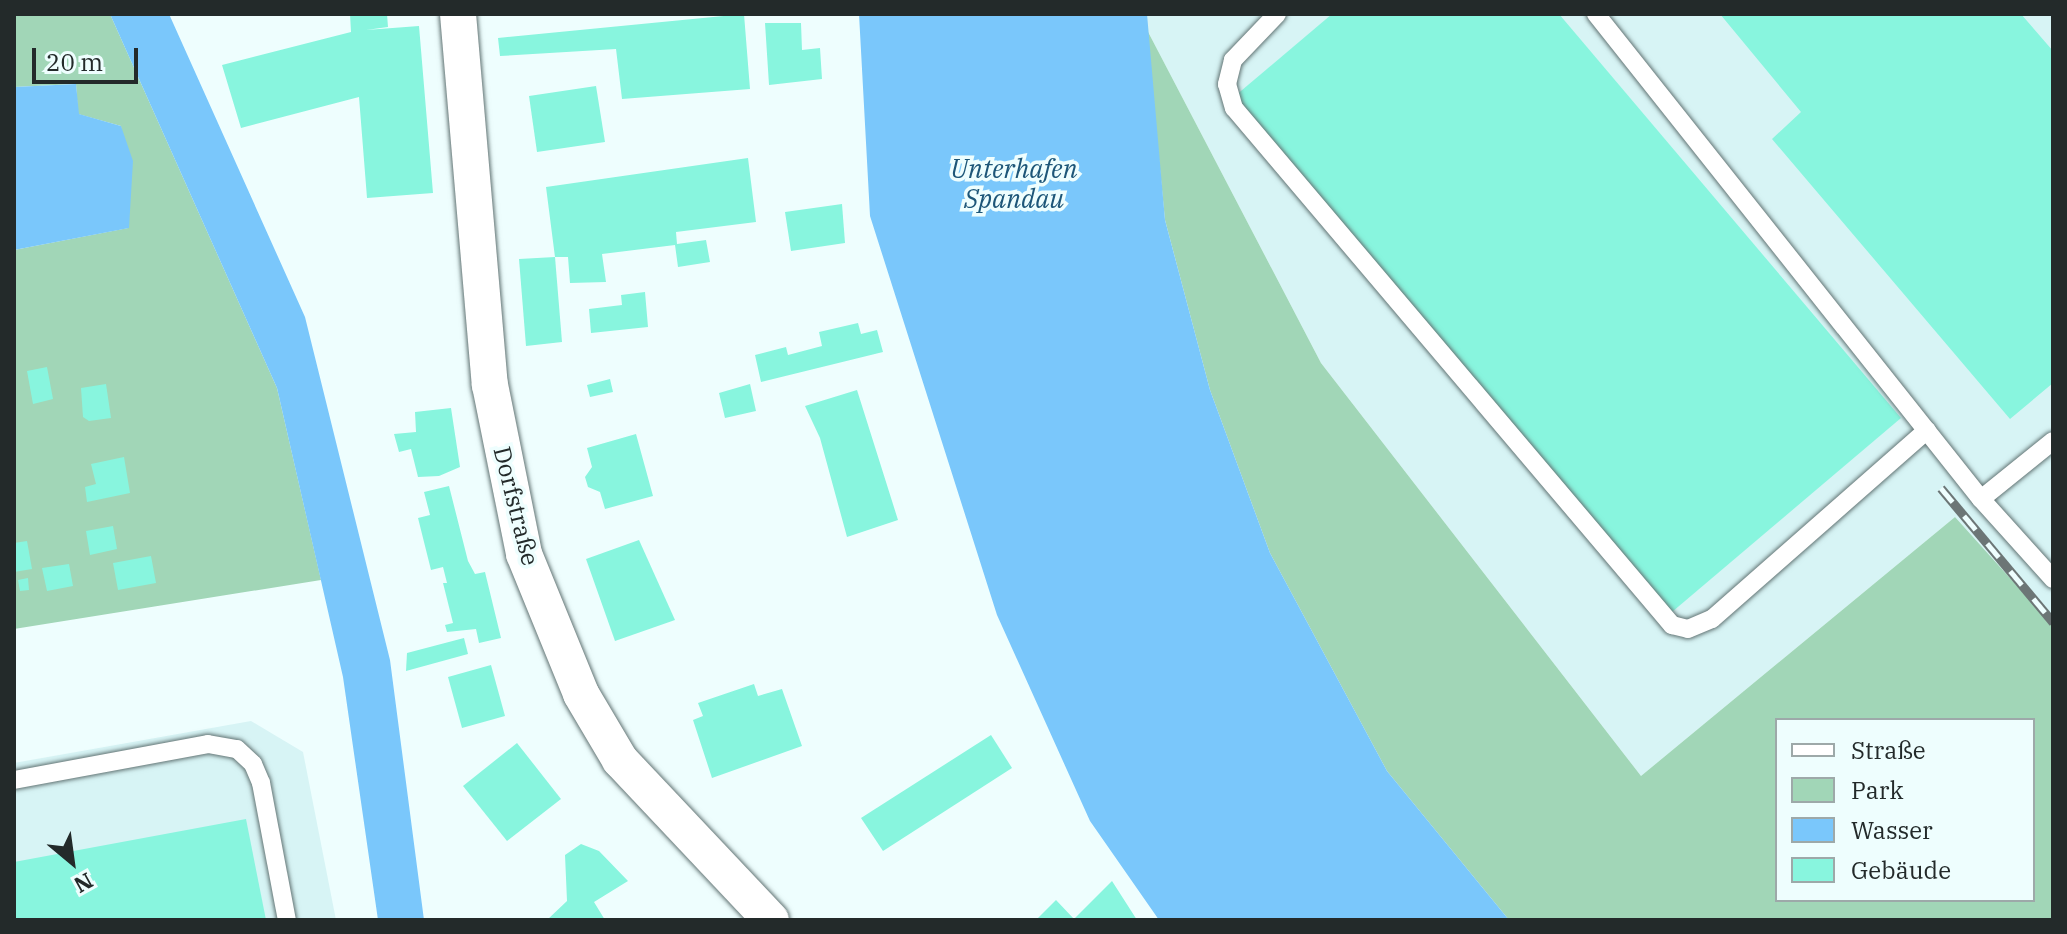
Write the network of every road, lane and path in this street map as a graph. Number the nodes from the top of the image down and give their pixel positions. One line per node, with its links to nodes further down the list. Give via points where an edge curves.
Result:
1 (458, 14): 10 (street, Dorfstraße, via 488,371 524,554 581,694 620,760)
2 (1277, 14): 4 (lane, via 1233,60 1227,84 1234,108 1672,625 1688,629 1712,619)
3 (1596, 14): 4 (lane)
4 (1927, 430): 6 (lane)
5 (2053, 441): 6 (lane)
6 (1981, 499): 7 (lane)
7 (2053, 579)
8 (14, 780): 9 (lane, via 208,744 237,749 253,764 261,783)
9 (287, 920)
10 (771, 920)

